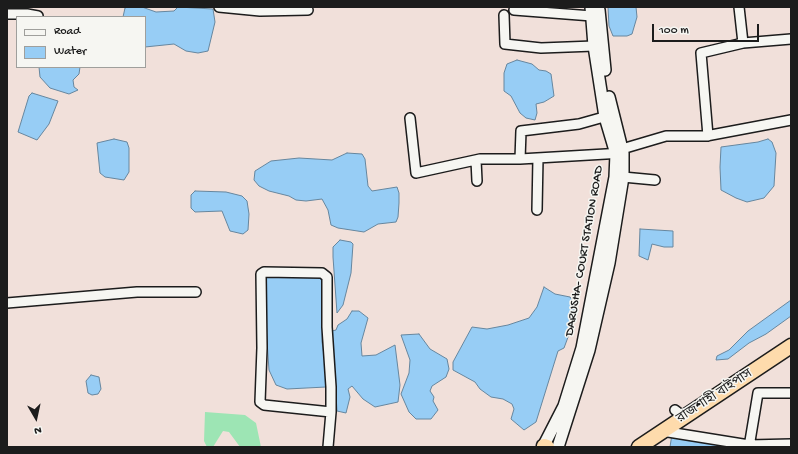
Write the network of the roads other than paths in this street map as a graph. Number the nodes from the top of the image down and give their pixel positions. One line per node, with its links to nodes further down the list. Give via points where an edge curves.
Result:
1 (219, 7): 4 (street, via 260,11)
2 (599, 7): 13 (street, DARUSHA- COURT STATION ROAD)
3 (739, 7): 11 (street)
4 (308, 10)
5 (514, 10): 6 (street)
6 (592, 12): 12 (street, DARUSHA- COURT STATION ROAD)
7 (7, 14): 9 (street)
8 (504, 15): 12 (street, via 505,44 541,48)
9 (38, 16)
10 (791, 39): 11 (street)
11 (744, 43): 16 (street, via 701,53)
12 (594, 46): 13 (street, DARUSHA- COURT STATION ROAD)
13 (609, 116): 17 (street, DARUSHA- COURT STATION ROAD); 19 (street, via 579,124 521,130)
14 (410, 118): 20 (street, via 416,173)
15 (791, 120): 16 (street)
16 (708, 136): 17 (street, via 666,136)
17 (620, 152): 18 (street); 21 (street, DARUSHA- COURT STATION ROAD); 34 (street, DARUSHA- COURT STATION ROAD, via 582,348 564,406)
18 (538, 158): 19 (street); 24 (street)
19 (520, 159): 20 (street)
20 (476, 160): 23 (street)
21 (623, 178): 22 (street); 35 (street, DARUSHA- COURT STATION ROAD, via 609,263 589,350)
22 (655, 180)
23 (477, 182)
24 (537, 210)
25 (196, 292): 26 (street, via 137,292)
26 (7, 303)
27 (791, 346): 30 (highway, রাজশাহী বাইপাস, via 679,414)
28 (791, 393): 32 (street, via 758,393)
29 (331, 412): 29 (street, via 327,277 322,273 264,272 261,274 260,402 264,405); 33 (street)
30 (662, 431): 32 (street); 36 (highway, রাজশাহী বাইপাস)
31 (791, 444): 32 (street)
32 (749, 446)
33 (328, 447)
34 (545, 447)
35 (558, 447)
36 (639, 447)

